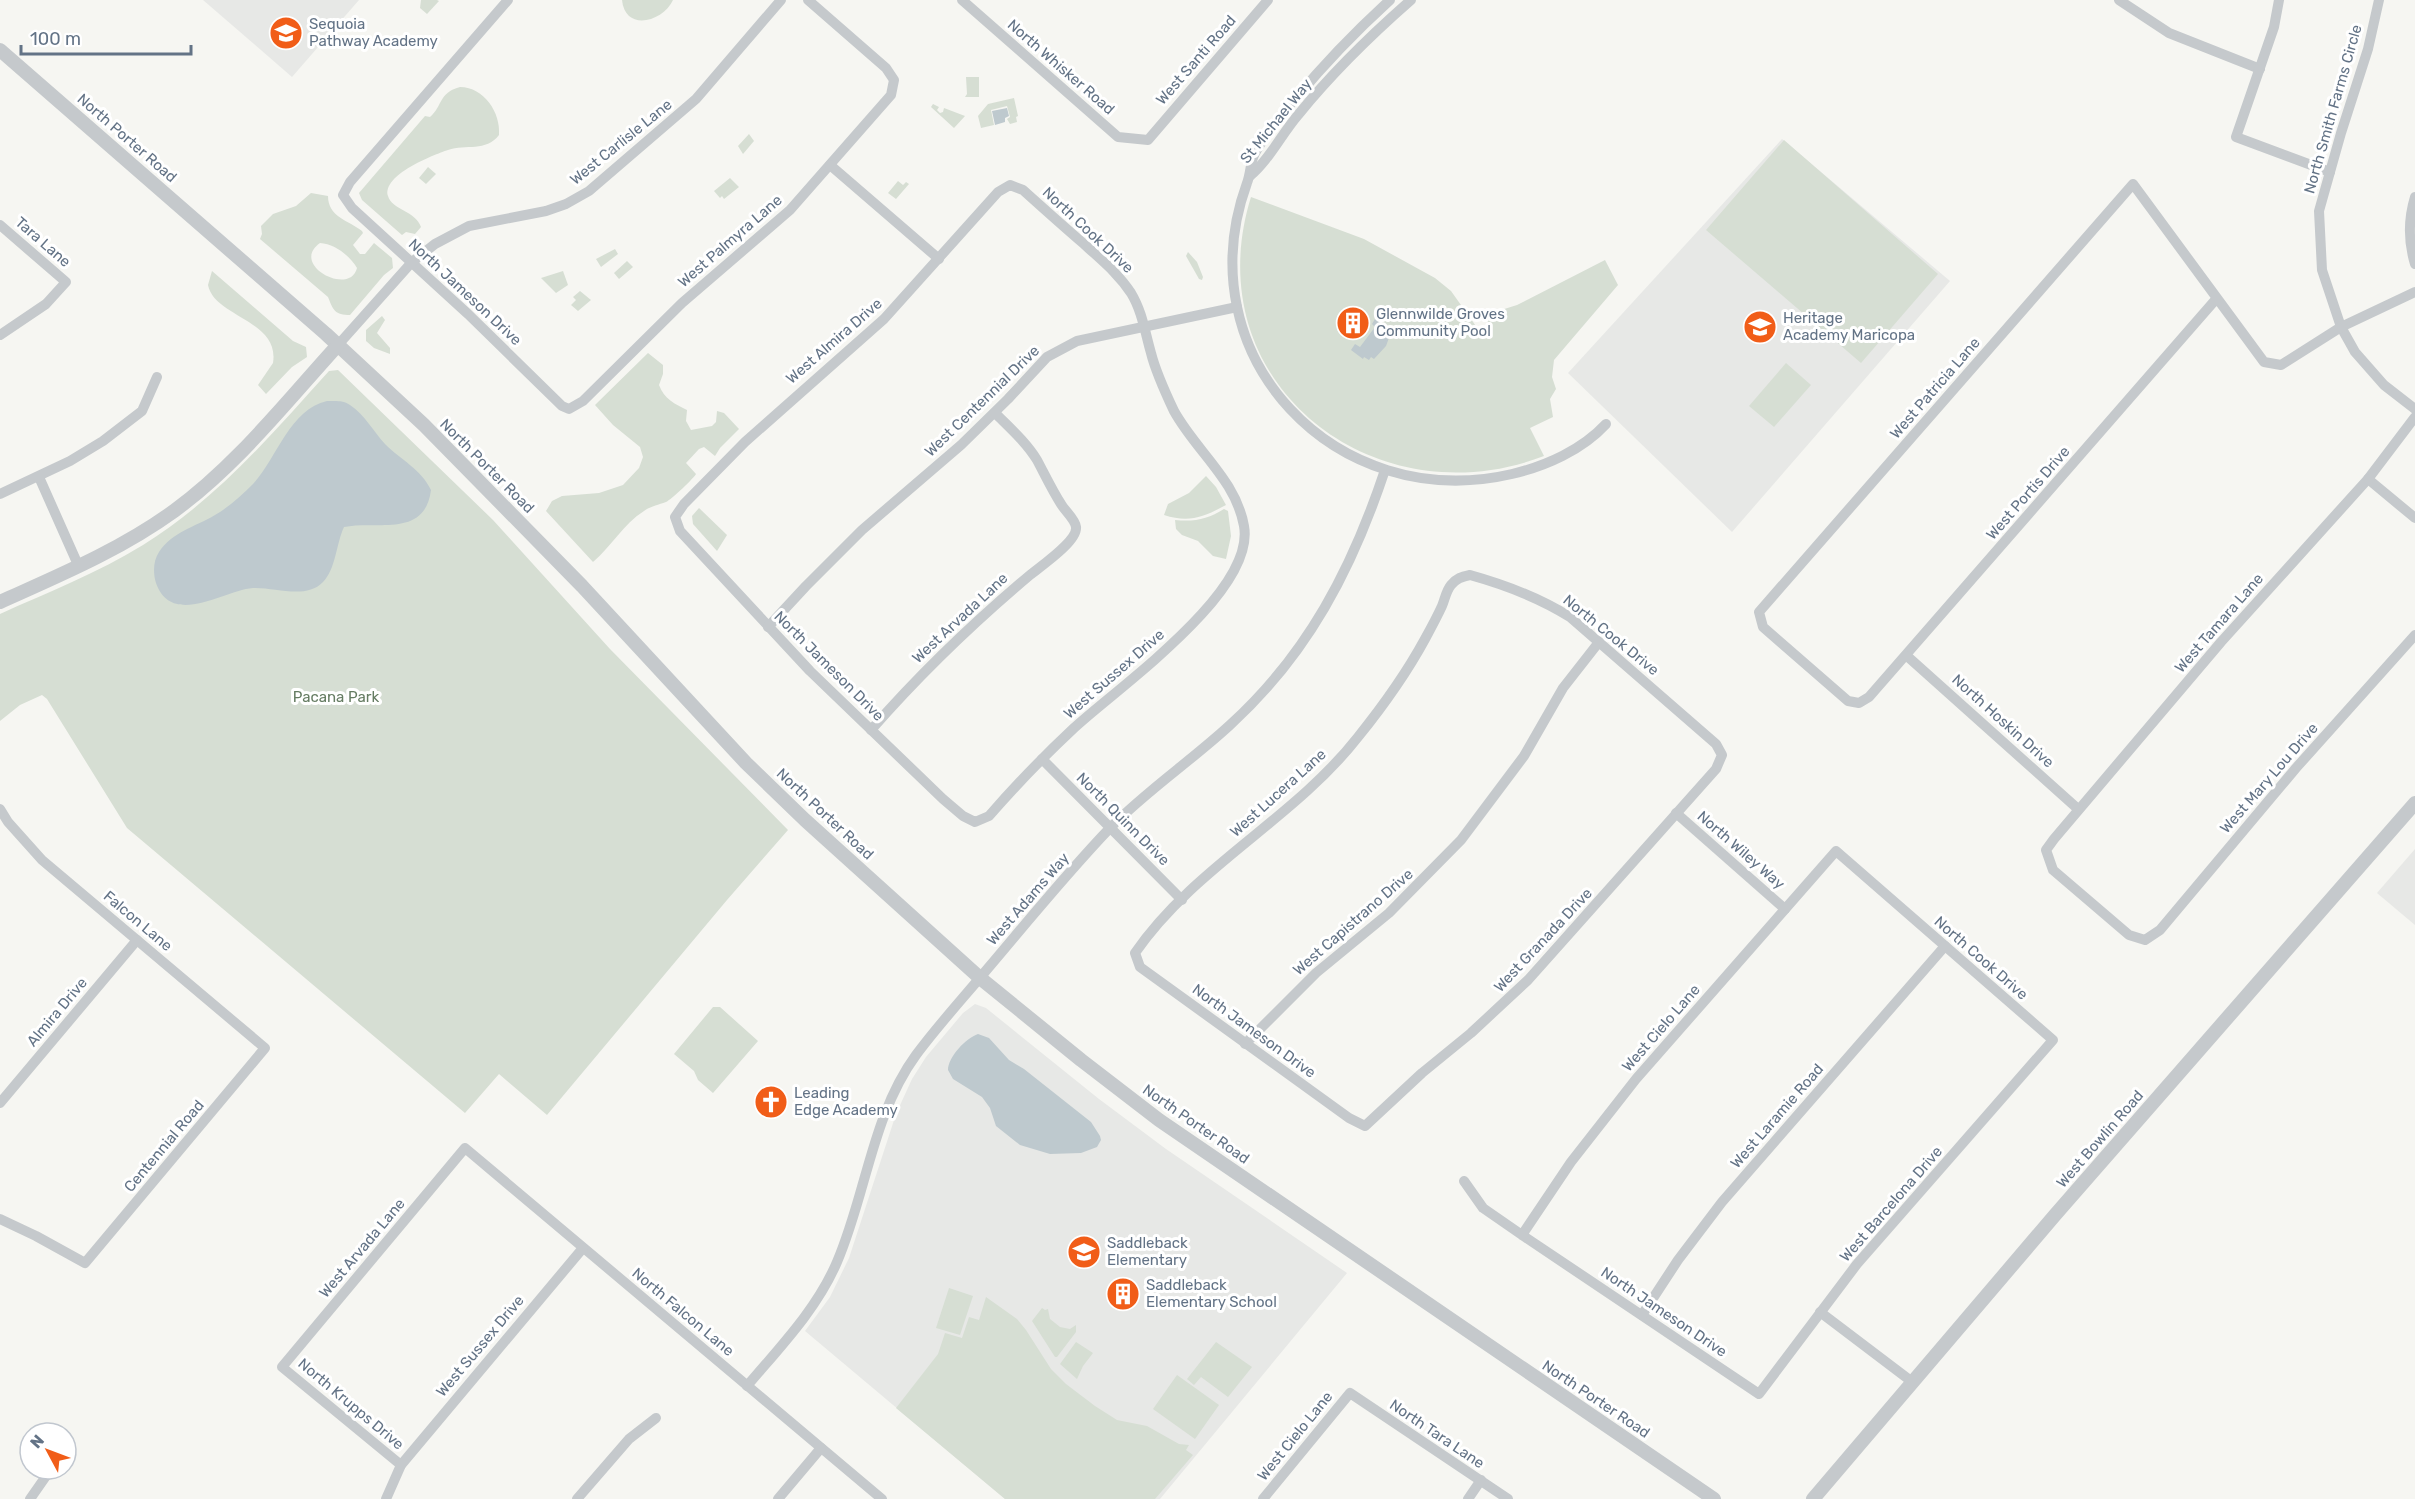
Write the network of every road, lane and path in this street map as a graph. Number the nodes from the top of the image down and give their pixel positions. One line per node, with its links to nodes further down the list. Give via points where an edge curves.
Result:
1 (508, 0): 21 (street, North Jameson Drive, via 350,182 343,195 352,208)
2 (782, 0): 21 (street, West Carlisle Lane, via 696,99 589,191 546,211 469,226)
3 (808, 0): 14 (street, West Palmyra Lane, via 886,68 894,80 891,95)
4 (962, 0): 13 (street, North Whisker Road, via 1118,137)
5 (1268, 0): 13 (street, West Santi Road)
6 (1390, 0): 16 (street, St Michael Way, via 1288,107 1254,154)
7 (1412, 0): 16 (street, St Michael Way, via 1329,80)
8 (2119, 0): 12 (street, via 2169,33)
9 (2280, 0): 12 (street)
10 (2379, 0): 15 (street, North Smith Farms Circle)
11 (0, 50): 29 (street, North Porter Road)
12 (2260, 69): 15 (street, via 2236,137)
13 (1148, 140)
14 (830, 165): 20 (street); 31 (street, West Palmyra Lane, via 790,210 647,335 583,401)
15 (2330, 172): 27 (street, North Smith Farms Circle, via 2319,211 2322,270)
16 (1250, 177): 25 (street, via 1234,236 1232,260)
17 (1010, 185): 20 (street, West Almira Drive, via 998,192); 26 (street, North Cook Drive, via 1023,190 1120,278)
18 (2415, 197): 22 (street, via 2409,217 2410,250)
19 (0, 225): 28 (street, Tara Lane, via 66,282 46,304)
20 (939, 259): 40 (street, West Almira Drive, via 884,319 745,442)
21 (412, 262): 29 (street, West Carlisle Lane); 31 (street, North Jameson Drive)
22 (2415, 264)
23 (2415, 292): 27 (street)
24 (2217, 298): 27 (street, via 2264,362 2281,365); 49 (street, West Portis Drive); 50 (street, West Patricia Lane, via 2133,184 1759,612 1763,627 1848,701)
25 (1237, 307): 26 (street, West Centennial Drive); 36 (street, via 1253,356 1282,402 1322,439)
26 (1144, 327): 33 (street, West Centennial Drive, via 1062,347 1040,364); 42 (street, North Cook Drive, via 1157,373 1175,413 1229,485)
27 (2341, 327): 32 (street, North Smith Farms Circle, via 2355,352 2384,385)
28 (0, 335)
29 (338, 345): 43 (street, via 205,486 142,532); 67 (street, North Porter Road, via 494,495 746,763)
30 (157, 377): 37 (street, via 142,411 103,441)
31 (569, 409)
32 (2415, 409)
33 (995, 413): 46 (street, West Centennial Drive, via 862,530); 51 (street, West Arvada Lane, via 1037,460 1073,520 1075,534 1065,547 949,647)
34 (2415, 417): 38 (street, West Tamara Lane)
35 (1606, 424): 36 (street, via 1574,450 1500,477 1451,481)
36 (1385, 470): 59 (street, West Adams Way, via 1345,573 1294,655 1230,726)
37 (39, 477): 39 (street); 43 (street)
38 (2368, 479): 41 (street); 56 (street, West Tamara Lane)
39 (0, 494)
40 (675, 517): 46 (street, North Jameson Drive, via 681,531)
41 (2415, 518)
42 (1245, 528): 53 (street, West Sussex Drive, via 1241,554 1227,582 1200,616 1164,653)
43 (79, 567): 45 (street)
44 (1458, 577): 48 (street, North Cook Drive, via 1470,575 1499,583 1548,603); 62 (street, West Lucera Lane, via 1415,657 1354,742 1303,795)
45 (0, 602)
46 (768, 627): 51 (street, North Jameson Drive)
47 (2415, 635): 60 (street, West Mary Lou Drive, via 2296,768 2160,930 2145,940 2129,935 2053,870)
48 (1599, 642): 52 (street, North Cook Drive, via 1716,744); 69 (street, West Capistrano Drive, via 1563,688 1524,756 1461,840 1389,913 1316,973)
49 (1907, 656): 50 (street, West Portis Drive); 56 (street, North Hoskin Drive)
50 (1859, 703)
51 (871, 730): 58 (street, North Jameson Drive, via 963,816)
52 (1722, 755): 57 (street, West Granada Drive, via 1716,769)
53 (1042, 759): 58 (street, West Sussex Drive, via 988,816); 59 (street, North Quinn Drive)
54 (2415, 803): 81 (street, West Bowlin Road)
55 (0, 809): 64 (street, Falcon Lane, via 42,860)
56 (2078, 809): 60 (street, West Tamara Lane)
57 (1677, 813): 63 (street, North Wiley Way); 72 (street, West Granada Drive, via 1528,980)
58 (975, 822)
59 (1110, 828): 62 (street, North Quinn Drive); 67 (street, West Adams Way)
60 (2046, 850)
61 (1836, 851): 63 (street, West Cielo Lane); 65 (street, North Cook Drive)
62 (1182, 900): 66 (street, West Lucera Lane)
63 (1785, 909): 76 (street, West Cielo Lane, via 1636,1079 1571,1162)
64 (137, 940): 70 (street, Falcon Lane); 71 (street, Almira Drive)
65 (1945, 946): 68 (street, North Cook Drive); 79 (street, West Laramie Road, via 1722,1202)
66 (1135, 953): 69 (street, North Jameson Drive, via 1140,967)
67 (980, 978): 82 (street, West Adams Way, via 904,1072 891,1099 830,1278 804,1319); 98 (street, North Porter Road, via 1159,1120)
68 (2053, 1040): 78 (street, West Barcelona Drive, via 1857,1264)
69 (1245, 1044): 72 (street, North Jameson Drive)
70 (265, 1048): 75 (street, Centennial Road, via 85,1263)
71 (0, 1103)
72 (1365, 1126)
73 (465, 1148): 77 (street, North Falcon Lane); 80 (street, West Arvada Lane)
74 (1464, 1181): 76 (street, North Jameson Drive, via 1483,1208)
75 (0, 1219)
76 (1522, 1235): 79 (street, North Jameson Drive)
77 (584, 1248): 82 (street, North Falcon Lane); 87 (street, West Sussex Drive)
78 (1820, 1312): 81 (street); 84 (street, West Barcelona Drive)
79 (1642, 1315): 84 (street, North Jameson Drive)
80 (282, 1367): 87 (street, North Krupps Drive)
81 (1911, 1381): 99 (street, West Bowlin Road)
82 (747, 1386): 86 (street, North Falcon Lane)
83 (1350, 1393): 88 (street, North Tara Lane); 95 (street, West Cielo Lane)
84 (1759, 1394)
85 (656, 1418): 92 (street, via 629,1439)
86 (821, 1448): 93 (street); 94 (street, North Falcon Lane)
87 (401, 1465): 91 (street, West Sussex Drive)
88 (1480, 1480): 96 (street); 97 (street, North Tara Lane)
89 (43, 1481): 90 (street)
90 (30, 1499)
91 (386, 1499)
92 (577, 1499)
93 (778, 1499)
94 (882, 1499)
95 (1263, 1499)
96 (1468, 1499)
97 (1508, 1499)
98 (1714, 1499)
99 (1812, 1499)

